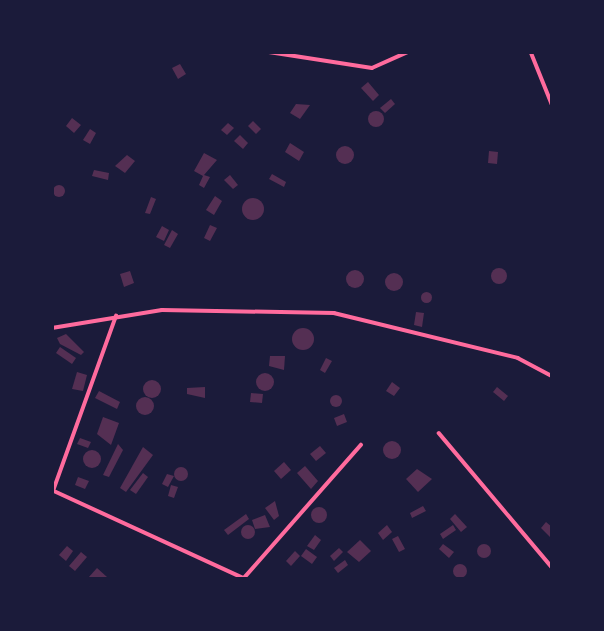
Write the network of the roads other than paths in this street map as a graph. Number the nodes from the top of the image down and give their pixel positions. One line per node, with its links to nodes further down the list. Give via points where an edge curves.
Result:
1 (270, 52): 2 (street, via 372,68)
2 (408, 52)
3 (529, 52): 4 (street)
4 (551, 104)
5 (116, 316): 6 (street); 7 (street, via 211,308 334,313 517,358); 10 (street)
6 (52, 328)
7 (551, 376)
8 (439, 433): 11 (street)
9 (361, 445): 12 (street)
10 (53, 490): 12 (street)
11 (551, 567)
12 (243, 579)

